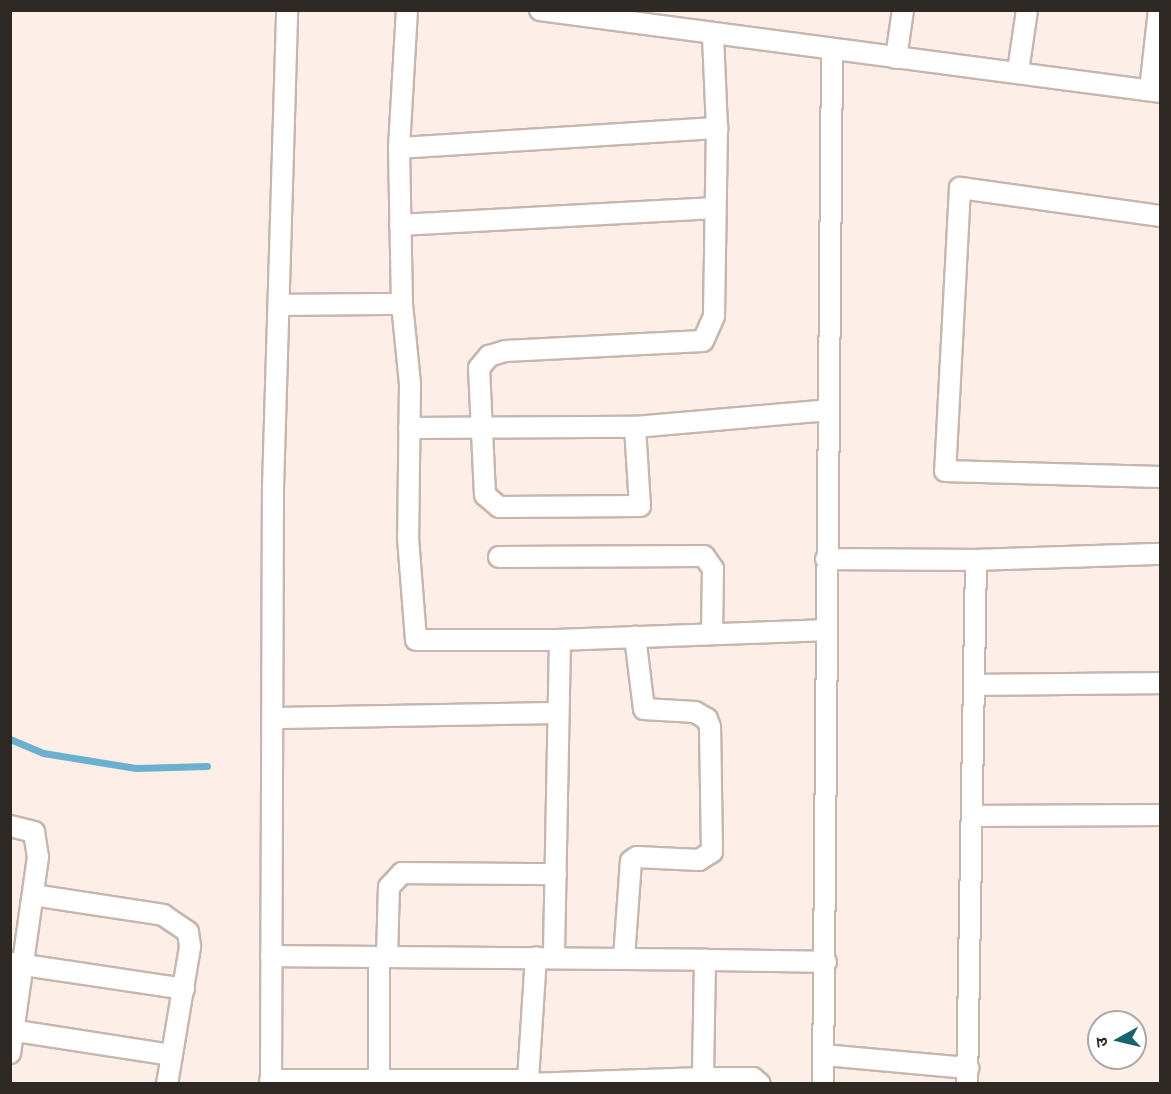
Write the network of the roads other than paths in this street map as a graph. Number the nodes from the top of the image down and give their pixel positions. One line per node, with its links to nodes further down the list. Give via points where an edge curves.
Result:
1 (287, 10): 18 (street)
2 (407, 10): 13 (street)
3 (540, 10): 7 (street)
4 (903, 10): 9 (street)
5 (1027, 10): 10 (street)
6 (1159, 10): 11 (street)
7 (713, 35): 8 (street); 12 (street)
8 (832, 51): 9 (street); 19 (street)
9 (897, 58): 10 (street)
10 (1018, 71): 11 (street)
11 (1155, 91)
12 (717, 128): 13 (street); 14 (street)
13 (399, 148): 16 (street)
14 (715, 208): 16 (street); 22 (street, via 714,316 703,341 505,351 489,356 479,368)
15 (1161, 216): 23 (street, via 960,188 945,471)
16 (400, 225): 17 (street)
17 (402, 304): 18 (street); 21 (street)
18 (279, 305): 35 (street)
19 (828, 410): 20 (street); 26 (street)
20 (635, 427): 22 (street); 22 (street, via 640,506 510,510 490,503 485,495)
21 (409, 428): 22 (street); 31 (street, via 408,538 416,640)
22 (478, 428)
23 (1161, 477)
24 (1161, 554): 27 (street)
25 (499, 557): 29 (street, via 704,556 713,569)
26 (826, 559): 27 (street); 28 (street)
27 (976, 560): 33 (street)
28 (827, 630): 29 (street); 46 (street)
29 (712, 633): 30 (street)
30 (635, 637): 31 (street); 44 (street, via 644,709 695,712 707,719 710,727 712,852 699,860 637,857 631,861)
31 (560, 640): 34 (street)
32 (1161, 683): 33 (street)
33 (975, 685): 37 (street)
34 (558, 713): 35 (street); 39 (street)
35 (274, 718): 41 (street)
36 (1161, 815): 37 (street)
37 (972, 816): 53 (street)
38 (10, 826): 40 (street, via 34,832 38,857)
39 (556, 874): 42 (street, via 402,873 389,887); 43 (street)
40 (33, 896): 47 (street); 48 (street, via 178,921 188,932 190,947)
41 (271, 956): 42 (street); 56 (street)
42 (383, 957): 43 (street); 55 (street)
43 (545, 957): 44 (street); 57 (street)
44 (624, 958): 45 (street)
45 (705, 960): 46 (street); 54 (street)
46 (826, 962): 52 (street)
47 (17, 964): 48 (street); 49 (street)
48 (183, 989): 51 (street)
49 (12, 1030): 50 (street); 51 (street)
50 (10, 1053)
51 (172, 1055): 58 (street)
52 (824, 1055): 53 (street); 60 (street)
53 (968, 1076)
54 (703, 1078): 57 (street); 59 (street, via 753,1078)
55 (379, 1080): 56 (street); 57 (street)
56 (271, 1082)
57 (528, 1082)
58 (167, 1083)
59 (760, 1083)
60 (823, 1083)

